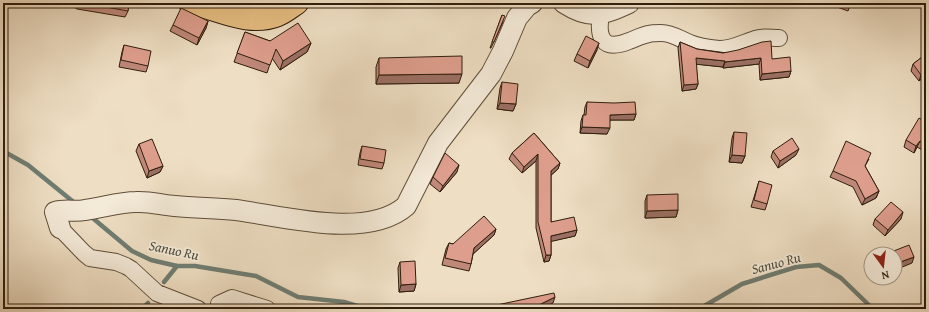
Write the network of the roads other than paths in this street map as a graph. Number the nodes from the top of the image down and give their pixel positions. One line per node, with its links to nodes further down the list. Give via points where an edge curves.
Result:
1 (190, 3): 2 (highway, via 241,18 260,20 279,15)
2 (297, 3)
3 (532, 3): 8 (street, via 517,18 491,74 438,143 406,206 398,213 370,221 337,224 265,216 237,210 137,201 55,212)
4 (564, 3): 6 (street, via 586,14)
5 (629, 3): 6 (street)
6 (601, 14): 7 (street, via 600,35 604,42 612,45 648,34 663,33 690,43 722,49 764,37)
7 (779, 38)
8 (60, 228): 9 (street, via 90,258 126,266 157,293)
9 (198, 309)
10 (220, 309): 11 (street, via 219,304 232,298)
11 (267, 309)

